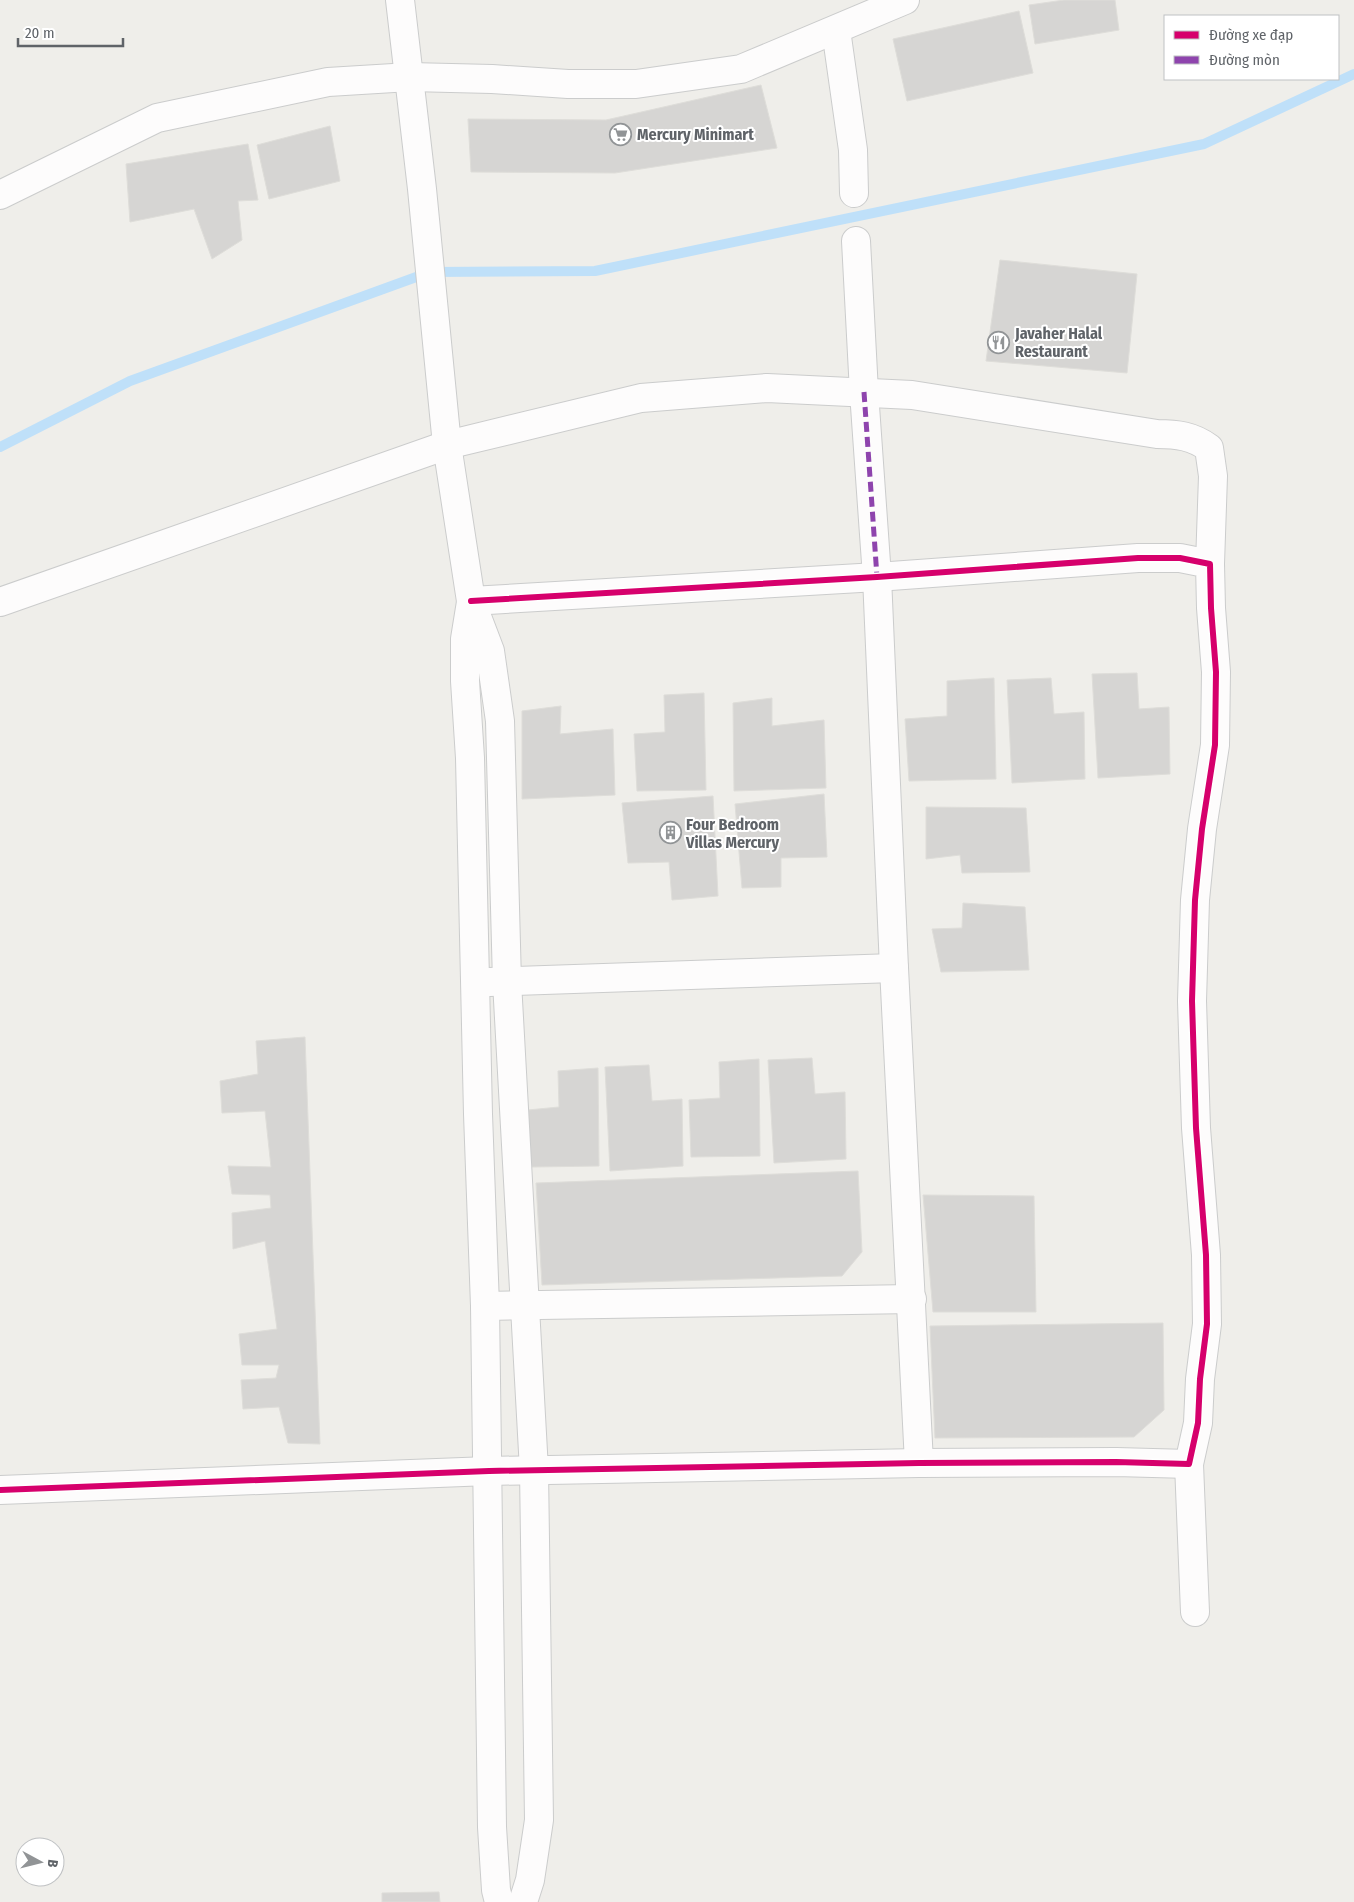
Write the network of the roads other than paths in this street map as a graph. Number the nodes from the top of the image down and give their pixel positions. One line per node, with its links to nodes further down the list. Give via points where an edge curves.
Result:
1 (400, 0): 4 (street)
2 (905, 0): 3 (street)
3 (836, 30): 4 (street, via 741,69 636,84); 5 (street, via 852,150)
4 (410, 77): 6 (street, via 328,82 157,118); 9 (street)
5 (854, 193)
6 (0, 195)
7 (856, 241): 8 (street)
8 (864, 392): 9 (street, via 767,388 641,398); 10 (street, via 912,395 1197,439 1209,448 1213,476); 11 (street)
9 (447, 445): 12 (street); 13 (street)
10 (1210, 564): 11 (street, via 1180,558 1138,558); 21 (street, via 1216,672 1215,745 1196,891 1192,1001 1207,1324 1198,1423)
11 (877, 577): 12 (street); 14 (street)
12 (471, 601): 15 (street, via 490,651 500,721); 16 (street, via 465,639 465,681 470,758)
13 (0, 602)
14 (894, 968): 15 (street); 17 (street)
15 (506, 982): 16 (street); 19 (street)
16 (474, 983): 18 (street)
17 (912, 1299): 19 (street); 20 (street)
18 (485, 1306): 19 (street); 23 (street)
19 (525, 1306): 22 (street)
20 (919, 1463): 21 (street); 22 (street)
21 (1189, 1464): 25 (street)
22 (534, 1470): 23 (street); 27 (street, via 539,1820 530,1880)
23 (488, 1471): 24 (street); 26 (street, via 492,1827 496,1890)
24 (0, 1490)
25 (1195, 1612)
26 (500, 1902)
27 (523, 1902)

